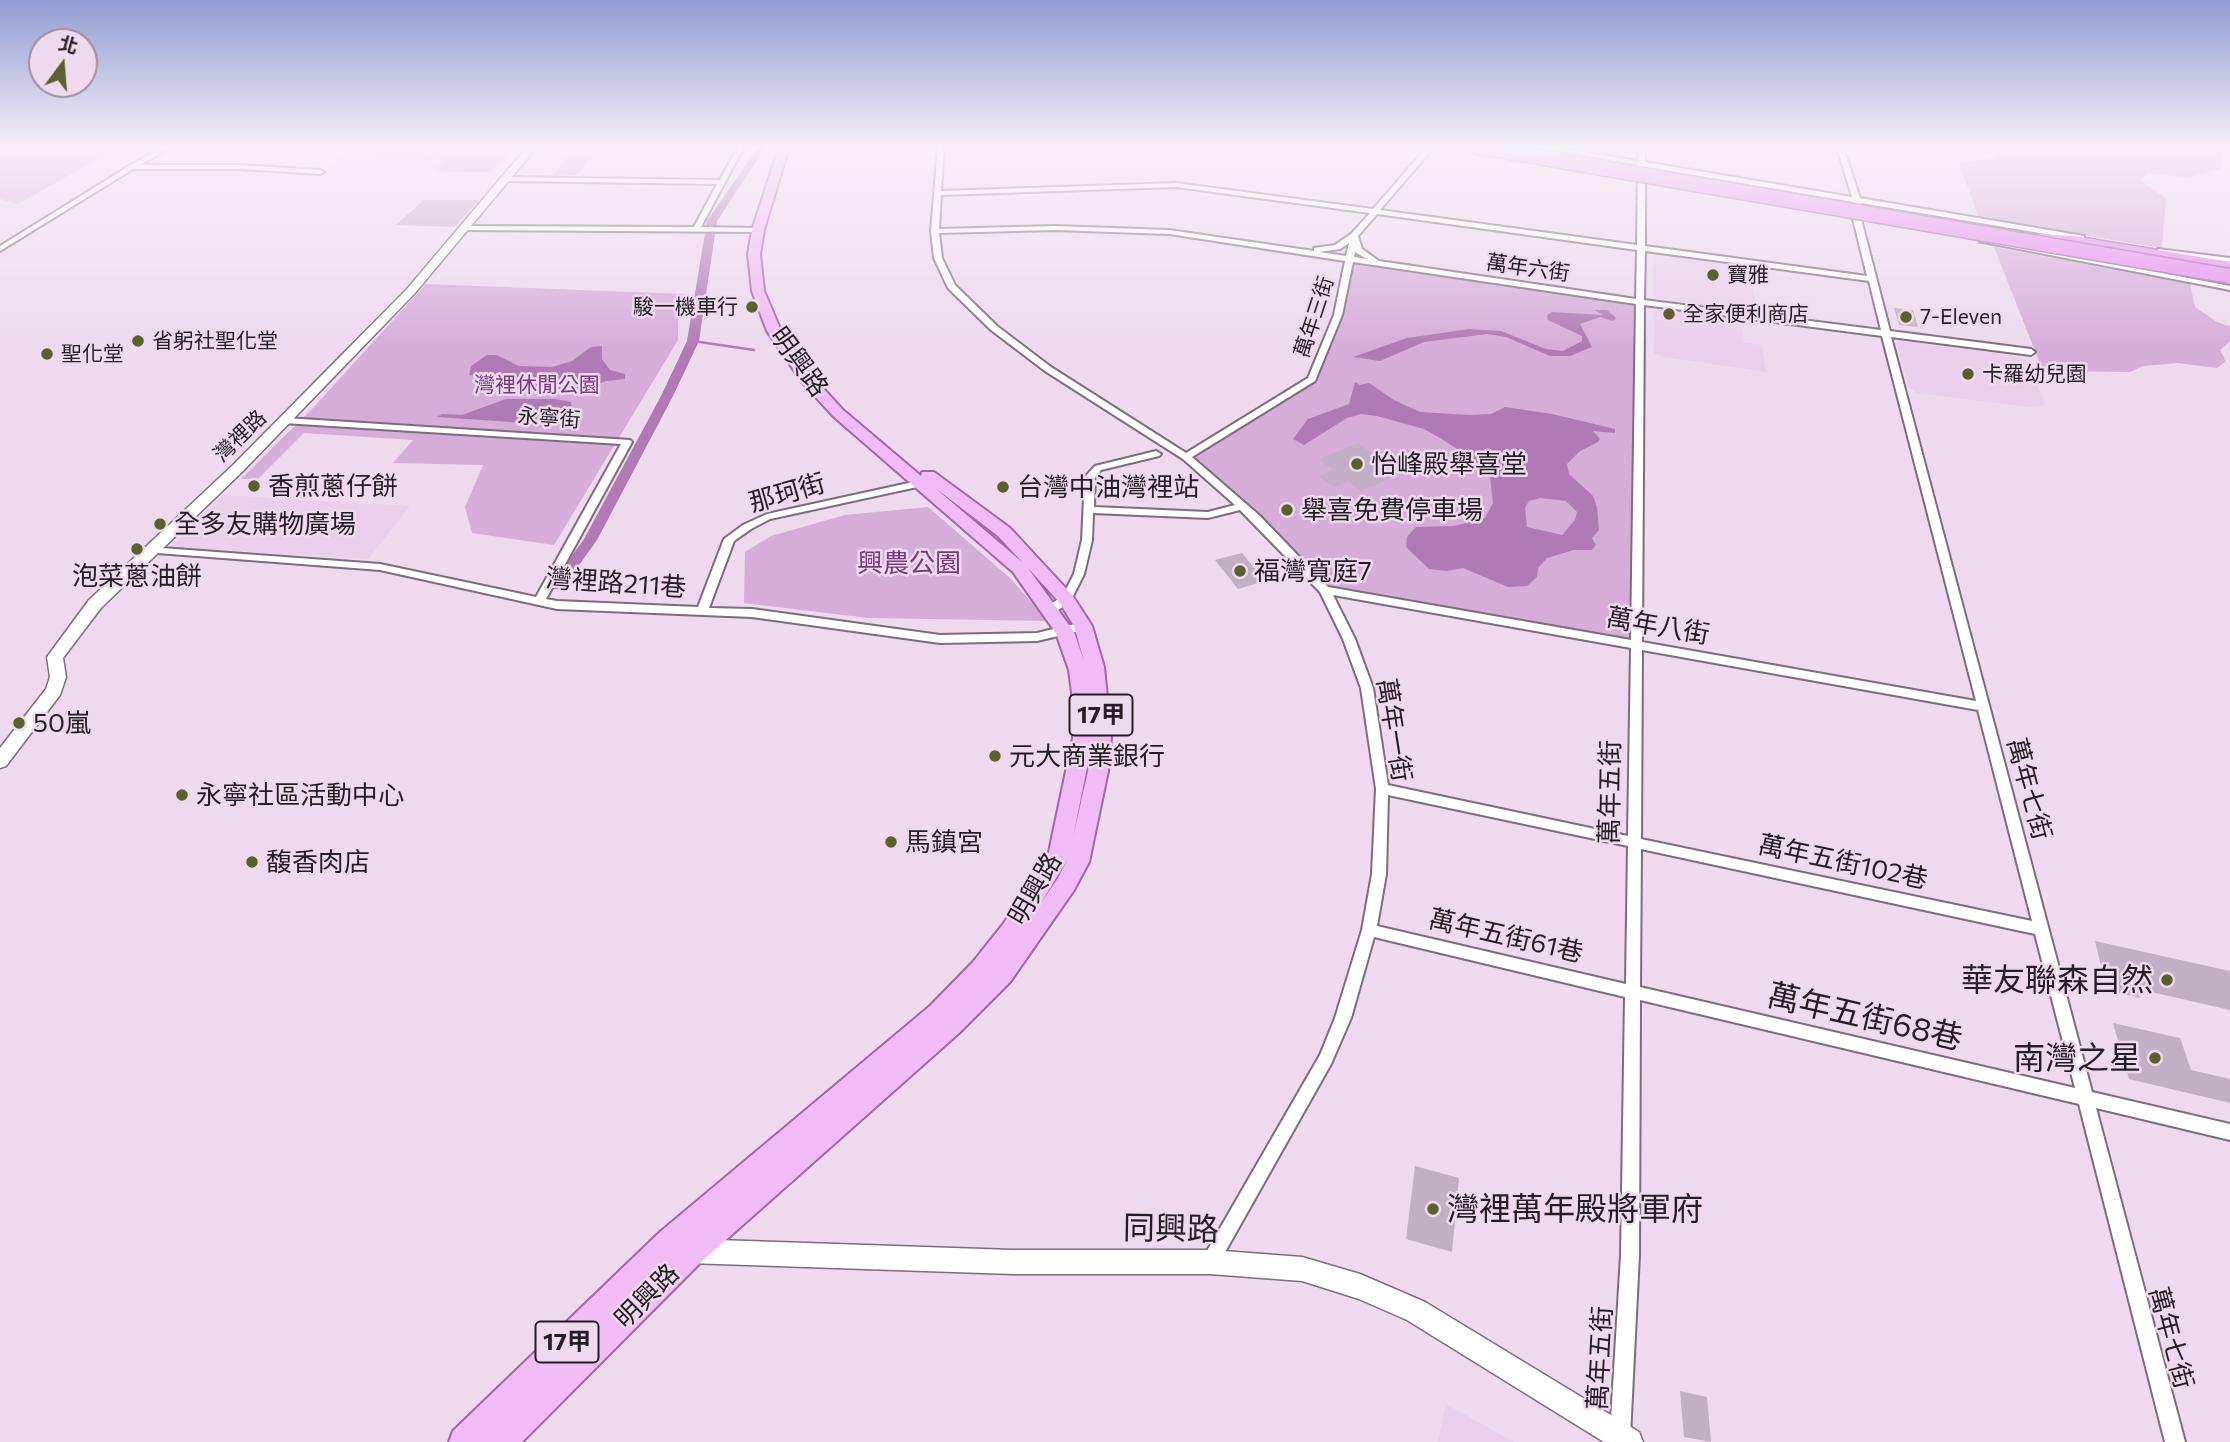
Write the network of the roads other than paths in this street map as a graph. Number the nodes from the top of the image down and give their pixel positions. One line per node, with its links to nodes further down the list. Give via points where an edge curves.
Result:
1 (55, 214): 22 (street)
2 (475, 214): 16 (street, 灣裡路)
3 (705, 214): 17 (street)
4 (763, 214): 18 (main road, 明興路 / 17甲)
5 (776, 214): 38 (main road, 明興路 / 17甲, via 767,246 771,289 787,329 820,375)
6 (937, 214): 19 (street, 萬年一街)
7 (1374, 214): 20 (street)
8 (1376, 214): 23 (street)
9 (1641, 214): 23 (street, 萬年五街)
10 (1831, 214): 15 (street)
11 (1857, 214): 15 (street, 萬年七街)
12 (1872, 214): 30 (highway, bridge)
13 (1906, 214): 21 (highway, bridge)
14 (1936, 214): 26 (street)
15 (1857, 219): 29 (street, 萬年七街); 31 (street)
16 (463, 228): 17 (street); 35 (street, 灣裡路, via 411,291)
17 (697, 230): 18 (street)
18 (758, 230): 38 (main road, 明興路 / 17甲, via 754,264 758,291 774,331 838,414)
19 (935, 231): 24 (street, 萬年六街, via 1055,228 1169,232); 37 (street, 萬年一街, via 938,258 947,279 994,328 1048,369)
20 (1354, 236): 24 (street, via 1337,247); 25 (street, 萬年三街); 27 (street, via 1358,250)
21 (2039, 237): 28 (highway)
22 (0, 249)
23 (1640, 249): 29 (street); 32 (street, 萬年五街)
24 (1300, 252): 25 (street, 萬年六街)
25 (1350, 260): 27 (street, 萬年六街); 37 (street, 萬年三街, via 1338,315 1312,379)
26 (2230, 260)
27 (1386, 266): 32 (street, 萬年六街)
28 (2230, 268)
29 (1872, 279): 33 (street, 萬年七街)
30 (2230, 279)
31 (2230, 288)
32 (1639, 302): 33 (street, 萬年六街); 47 (street, 萬年五街)
33 (1886, 334): 34 (street, 萬年六街); 48 (street, 萬年七街)
34 (2031, 352)
35 (286, 421): 41 (street, 灣裡路); 43 (street, 永寧街, via 627,442)
36 (1156, 454): 40 (street, via 1098,468 1090,477)
37 (1186, 457): 39 (street, 萬年一街)
38 (927, 482): 44 (main road, 明興路 / 17甲, via 1004,532); 45 (street, 那珂街, via 767,517 747,527 729,539)
39 (1242, 506): 40 (street, via 1208,514); 42 (street, 萬年一街)
40 (1089, 510): 44 (street, via 1079,574)
41 (148, 550): 43 (street, 灣裡路211巷, via 380,567); 49 (street, 灣裡路, via 63,643 55,657 58,677 54,691)
42 (1325, 590): 47 (street, 萬年八街); 50 (street, 萬年一街, via 1367,688)
43 (540, 602): 45 (street, 灣裡路211巷)
44 (1059, 604): 46 (main road, 明興路 / 17甲)
45 (702, 611): 46 (street, 灣裡路211巷, via 751,613 940,639 1037,637)
46 (1074, 629): 57 (main road, 明興路 / 17甲, via 1095,667 1101,737 1078,862 1066,884 1002,975 960,1017)
47 (1636, 645): 48 (street, 萬年八街); 51 (street, 萬年五街)
48 (1984, 707): 52 (street, 萬年七街)
49 (0, 761)
50 (1382, 789): 51 (street, 萬年五街102巷); 53 (street, 萬年一街, via 1379,874)
51 (1634, 844): 52 (street, 萬年五街102巷); 54 (street, 萬年五街)
52 (2042, 929): 55 (street, 萬年七街)
53 (1369, 930): 54 (street, 萬年五街61巷); 58 (street, 萬年一街, via 1326,1059)
54 (1632, 990): 55 (street, 萬年五街68巷); 59 (street, 萬年五街)
55 (2085, 1098): 56 (street, 萬年五街68巷); 62 (street, 萬年七街)
56 (2230, 1132)
57 (681, 1247): 58 (street, 同興路, via 1013,1262); 60 (main road, 明興路 / 17甲); 61 (main road, 明興路 / 17甲)
58 (1210, 1262): 59 (street, 同興路, via 1302,1269 1390,1298)
59 (1625, 1439)
60 (464, 1442)
61 (500, 1442)
62 (2175, 1442)

